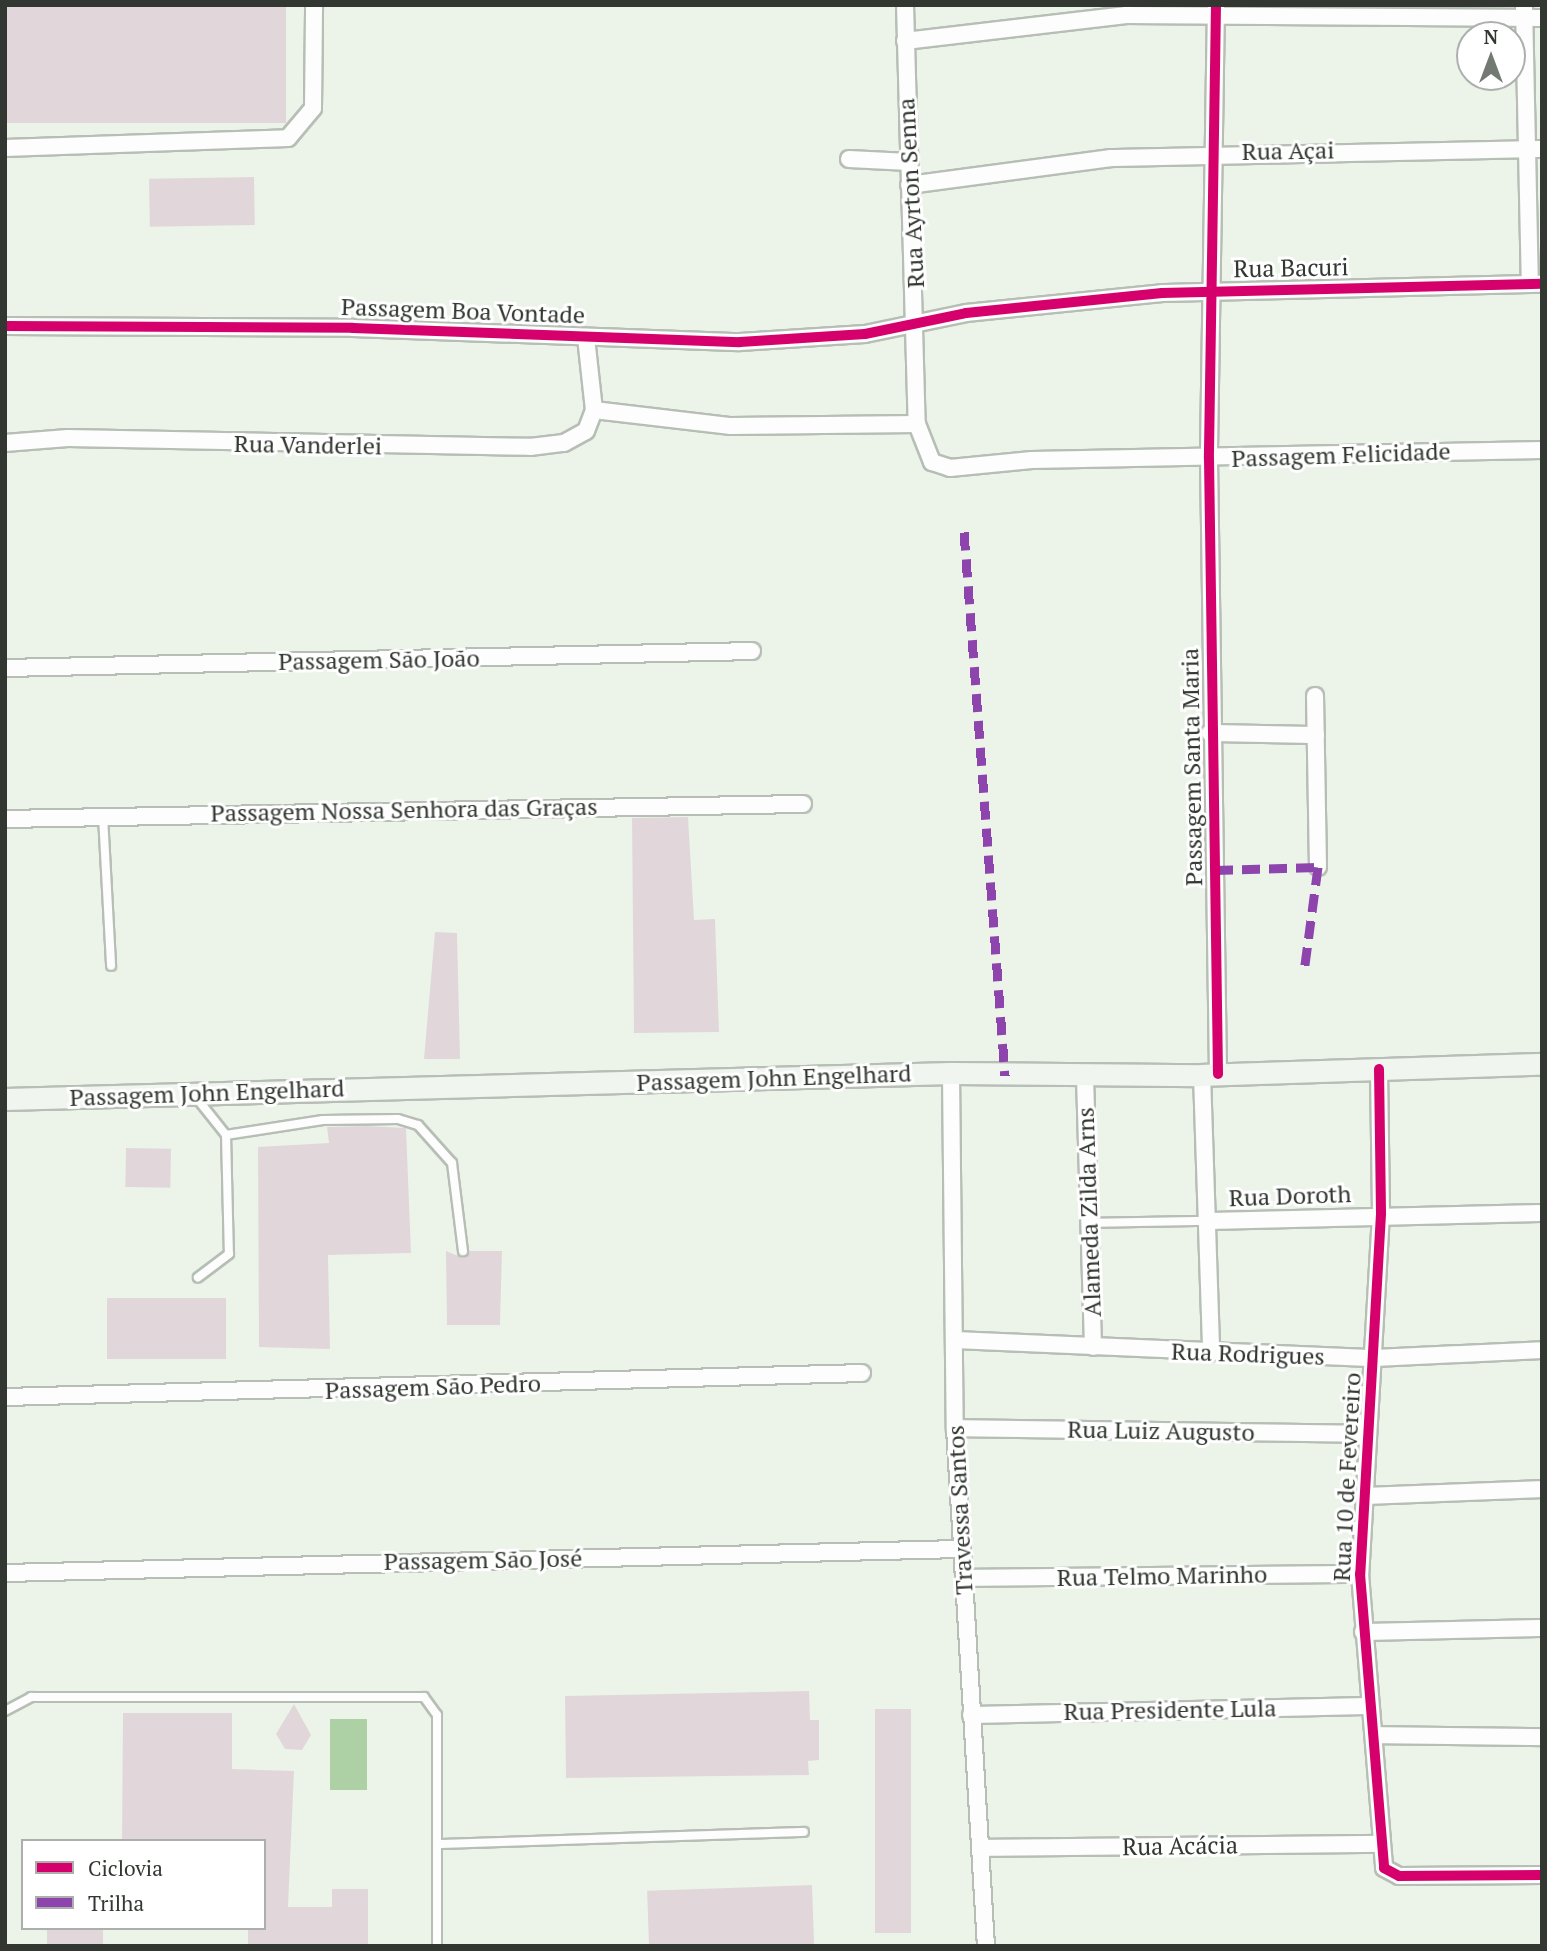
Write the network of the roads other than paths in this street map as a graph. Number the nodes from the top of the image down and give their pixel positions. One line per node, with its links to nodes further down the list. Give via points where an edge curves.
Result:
1 (314, 5): 7 (street, via 313,108 288,138)
2 (905, 5): 6 (street, Rua Ayrton Senna)
3 (1216, 10): 4 (street); 6 (street, via 1126,15); 9 (street, Passagem Santa Maria)
4 (1524, 12): 5 (street); 8 (street)
5 (1542, 18)
6 (905, 41): 11 (street, Rua Ayrton Senna)
7 (5, 148)
8 (1535, 149): 9 (street, Rua Açai); 13 (street)
9 (1212, 152): 12 (street, Rua Açai, via 1111,158); 14 (street, Passagem Santa Maria)
10 (849, 159): 11 (street)
11 (908, 162): 12 (street, Rua Ayrton Senna)
12 (909, 185): 15 (street, Rua Ayrton Senna)
13 (1536, 284): 14 (street, Rua Bacuri)
14 (1211, 291): 15 (street, Rua Bacuri, via 966,313); 22 (street, Passagem Santa Maria)
15 (917, 324): 17 (street, Passagem Boa Vontade, via 865,334 740,342); 19 (street, Rua Ayrton Senna)
16 (5, 326): 17 (street, Passagem Boa Vontade)
17 (586, 337): 18 (street)
18 (594, 410): 19 (street, via 731,426); 20 (street, Rua Vanderlei, via 586,431 564,443 530,447 68,438)
19 (917, 424): 23 (street, Rua Ayrton Senna)
20 (5, 443)
21 (1542, 450): 22 (street, Passagem Felicidade)
22 (1209, 459): 23 (street, Passagem Felicidade, via 1032,460 950,468); 27 (street, Passagem Santa Maria)
23 (932, 462)
24 (752, 651): 25 (street, Passagem São João)
25 (5, 668)
26 (1315, 696): 28 (street)
27 (1210, 733): 28 (street); 37 (street, Passagem Santa Maria)
28 (1316, 735): 32 (street)
29 (803, 804): 30 (street, Passagem Nossa Senhora das Graças)
30 (103, 816): 31 (street, Passagem Nossa Senhora das Graças); 33 (lane)
31 (5, 819)
32 (1318, 867)
33 (111, 966)
34 (1542, 1064): 35 (main road, Passagem John Engelhard)
35 (1379, 1069): 37 (main road, Passagem John Engelhard); 43 (street, Rua 10 de Fevereiro)
36 (951, 1073): 38 (main road, Passagem John Engelhard); 39 (main road, Passagem John Engelhard); 48 (street, Travessa Santos)
37 (1210, 1075): 38 (main road, Passagem John Engelhard); 44 (street, Passagem Santa Maria)
38 (1085, 1077): 45 (street, Alameda Zilda Arns)
39 (193, 1094): 40 (main road, Passagem John Engelhard); 41 (lane)
40 (5, 1099)
41 (226, 1135): 46 (lane, via 323,1120 398,1119 418,1125 452,1163); 47 (lane, via 229,1254)
42 (1542, 1213): 43 (street, Rua Doroth)
43 (1381, 1214): 44 (street, Rua Doroth); 52 (street, Rua 10 de Fevereiro)
44 (1208, 1221): 45 (lane); 51 (street, Passagem Santa Maria)
45 (1087, 1223): 49 (street, Alameda Zilda Arns)
46 (463, 1251)
47 (198, 1277)
48 (955, 1340): 49 (street, Rua Rodrigues); 55 (street, Travessa Santos)
49 (1093, 1347): 51 (street, Rua Rodrigues)
50 (1542, 1350): 52 (street, Rua Rodrigues)
51 (1211, 1353): 52 (street, Rua Rodrigues)
52 (1375, 1358): 56 (street, Rua 10 de Fevereiro)
53 (862, 1373): 54 (street, Passagem São Pedro)
54 (5, 1397)
55 (955, 1428): 56 (street, Rua Luiz Augusto); 59 (street, Travessa Santos)
56 (1368, 1434): 58 (street, Rua 10 de Fevereiro)
57 (1542, 1489): 58 (street)
58 (1367, 1496): 61 (street, Rua 10 de Fevereiro)
59 (961, 1549): 60 (street, Passagem São José); 62 (street, Travessa Santos)
60 (5, 1573)
61 (1360, 1574): 62 (street, Rua Telmo Marinho); 64 (street, Rua 10 de Fevereiro)
62 (964, 1578): 67 (street, Travessa Santos)
63 (1542, 1628): 64 (street)
64 (1363, 1632): 65 (street, Rua 10 de Fevereiro)
65 (1369, 1706): 67 (street, Rua Presidente Lula); 68 (street, Rua 10 de Fevereiro)
66 (5, 1710): 71 (lane, via 31,1696 424,1696 437,1715)
67 (971, 1715): 73 (street, Travessa Santos)
68 (1374, 1735): 69 (street); 72 (street, Rua 10 de Fevereiro)
69 (1542, 1737)
70 (804, 1832): 71 (lane)
71 (438, 1844): 75 (lane)
72 (1380, 1844): 73 (street, Rua Acácia); 74 (street, Rua 10 de Fevereiro, via 1384,1868 1399,1876)
73 (980, 1848): 76 (street, Travessa Santos)
74 (1542, 1875)
75 (437, 1946)
76 (986, 1946)

